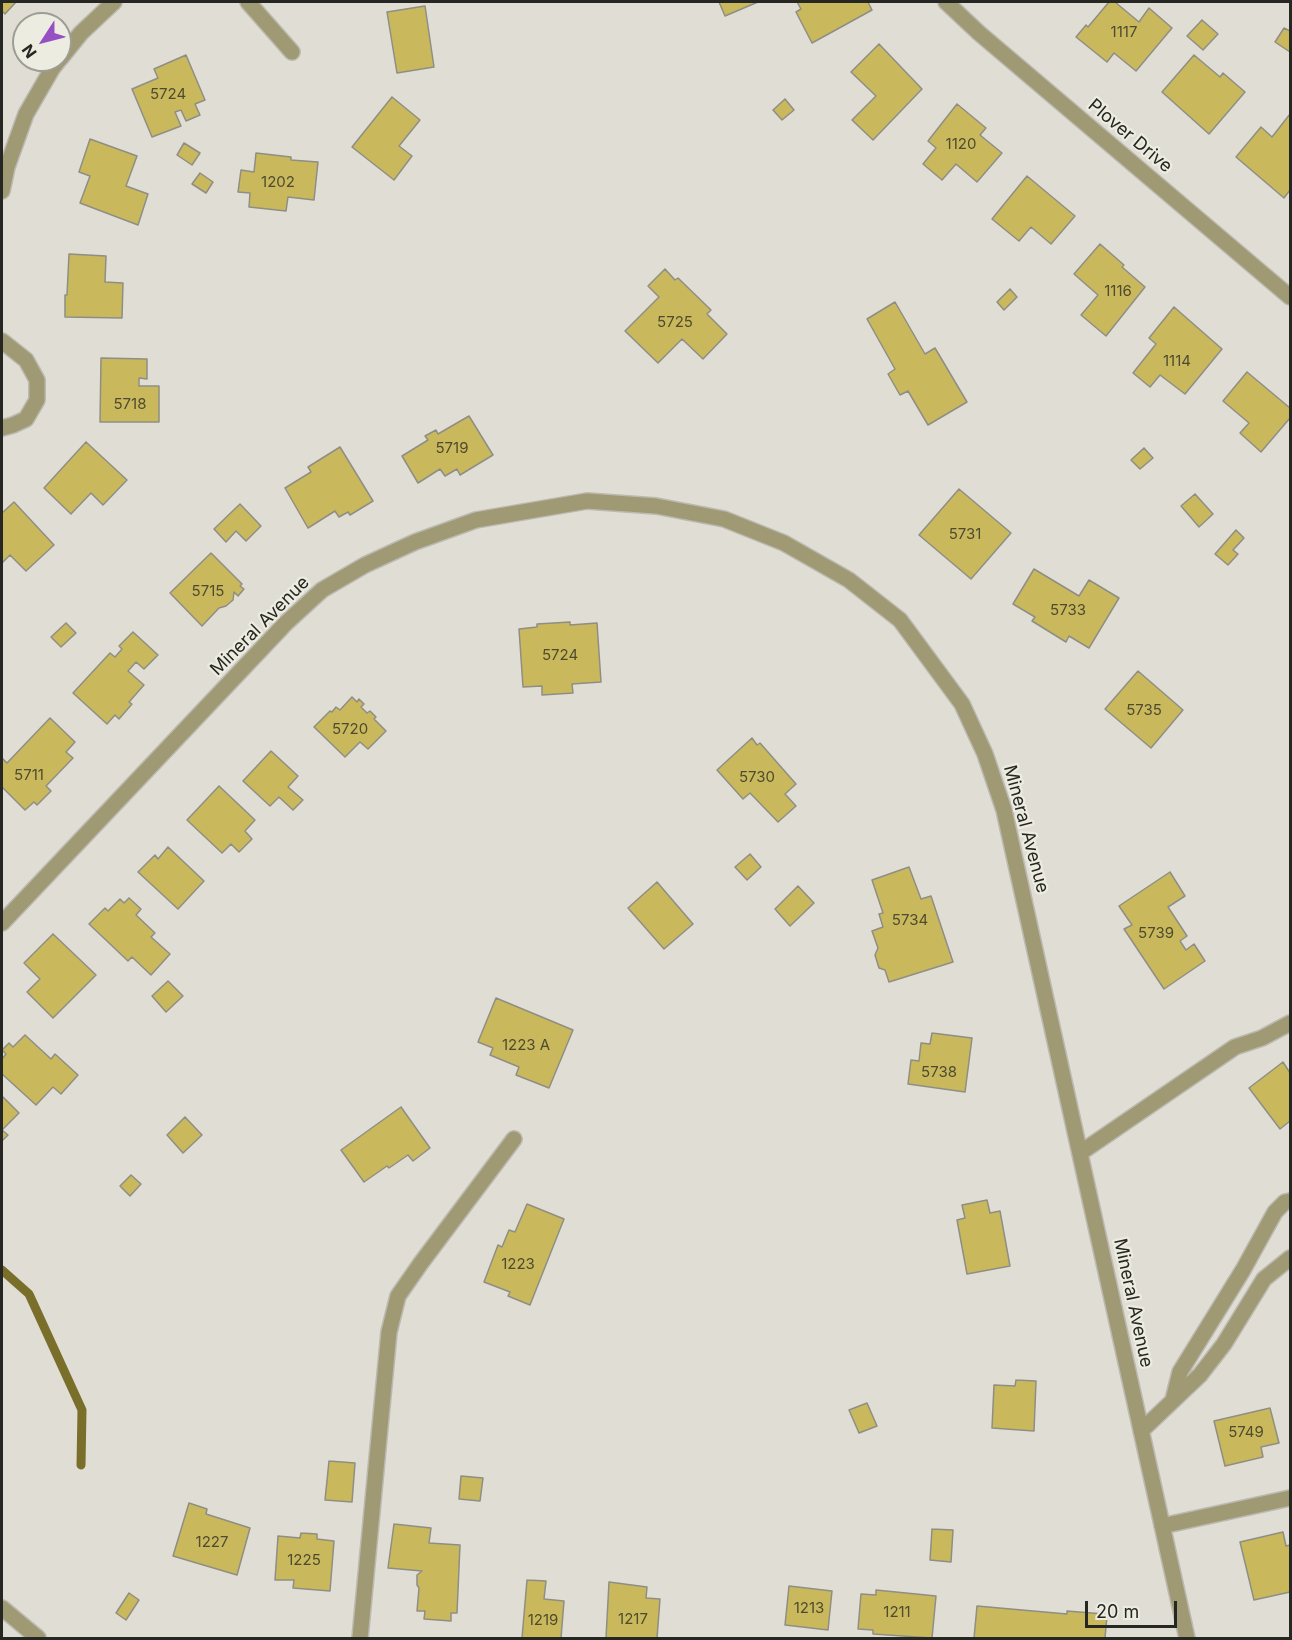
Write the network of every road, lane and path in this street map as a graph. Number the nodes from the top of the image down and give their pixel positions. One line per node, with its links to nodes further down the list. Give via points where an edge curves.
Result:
1 (114, 2): 4 (street)
2 (248, 2): 5 (street)
3 (946, 2): 8 (street, Plover Drive)
4 (72, 45)
5 (292, 52)
6 (50, 72): 7 (street, via 26,114)
7 (2, 191)
8 (1290, 297)
9 (2, 341): 10 (street, via 26,360 37,380 37,400 26,418)
10 (2, 428)
11 (2, 923): 14 (street, Mineral Avenue, via 286,623 322,590 365,565 476,520 587,501 656,507 723,519 784,543 849,580 900,620 962,704 986,754 1004,810)
12 (1290, 1023): 14 (street, via 1235,1047)
13 (514, 1139): 23 (street, via 398,1296 389,1332)
14 (1080, 1153): 18 (street, Mineral Avenue)
15 (1290, 1202): 17 (street, via 1275,1212 1180,1372)
16 (1290, 1257): 17 (street, via 1264,1279 1224,1344 1200,1375)
17 (1173, 1400): 18 (street)
18 (1141, 1431): 20 (street, Mineral Avenue)
19 (1290, 1498): 20 (street)
20 (1162, 1526): 24 (street, Mineral Avenue)
21 (2, 1608): 22 (street)
22 (38, 1638)
23 (360, 1638)
24 (1187, 1638)

